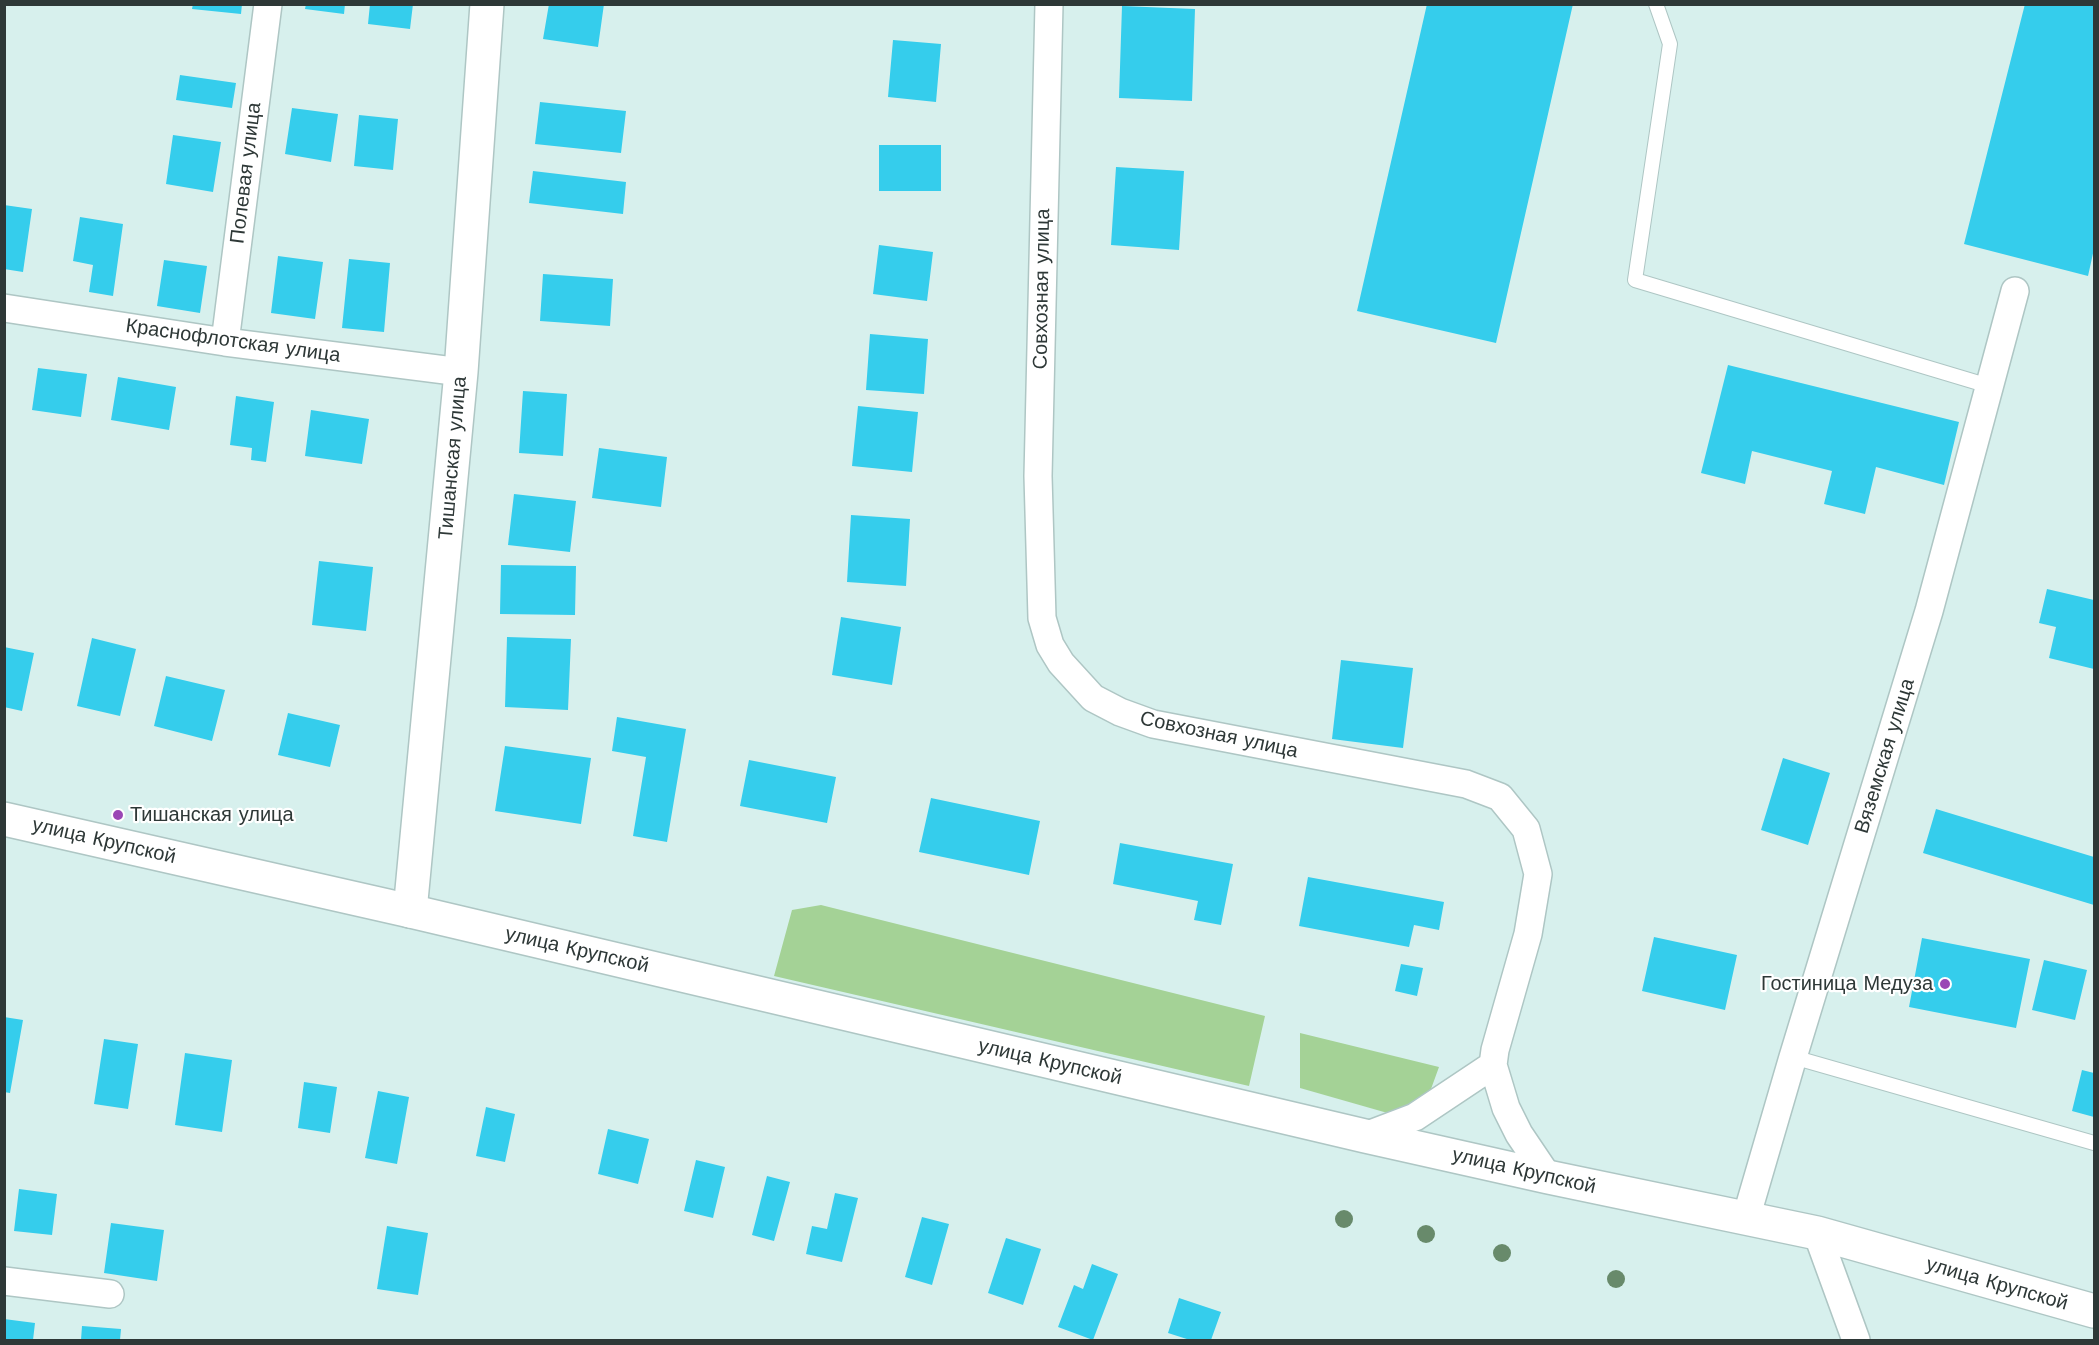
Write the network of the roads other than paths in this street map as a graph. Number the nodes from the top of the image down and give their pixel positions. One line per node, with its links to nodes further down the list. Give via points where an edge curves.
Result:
1 (268, 4): 7 (street, Полевая улица)
2 (487, 4): 8 (main road, Тишанская улица)
3 (1049, 4): 13 (street, Совхозная улица, via 1038,476 1042,618 1050,645 1061,663 1094,698 1153,724 1466,784 1500,797 1526,829 1538,874 1528,934)
4 (1656, 4): 9 (lane, via 1670,44 1635,279)
5 (2015, 291): 9 (street, Вяземская улица)
6 (4, 308): 7 (street, Краснофлотская улица)
7 (225, 342): 8 (street, Краснофлотская улица)
8 (461, 372): 11 (main road, Тишанская улица)
9 (1989, 386): 12 (street, Вяземская улица, via 1929,611)
10 (4, 819): 11 (main road, улица Крупской)
11 (410, 911): 14 (main road, улица Крупской)
12 (1793, 1057): 15 (lane); 17 (street, Вяземская улица)
13 (1493, 1065): 14 (street, via 1415,1117); 16 (street, Совхозная улица, via 1506,1108)
14 (1365, 1136): 16 (main road, улица Крупской)
15 (2094, 1143)
16 (1548, 1177): 17 (main road, улица Крупской)
17 (1746, 1218): 18 (main road, улица Крупской)
18 (1817, 1233): 21 (main road, улица Крупской); 22 (street)
19 (4, 1281): 20 (street)
20 (111, 1294)
21 (2094, 1311)
22 (1856, 1341)

